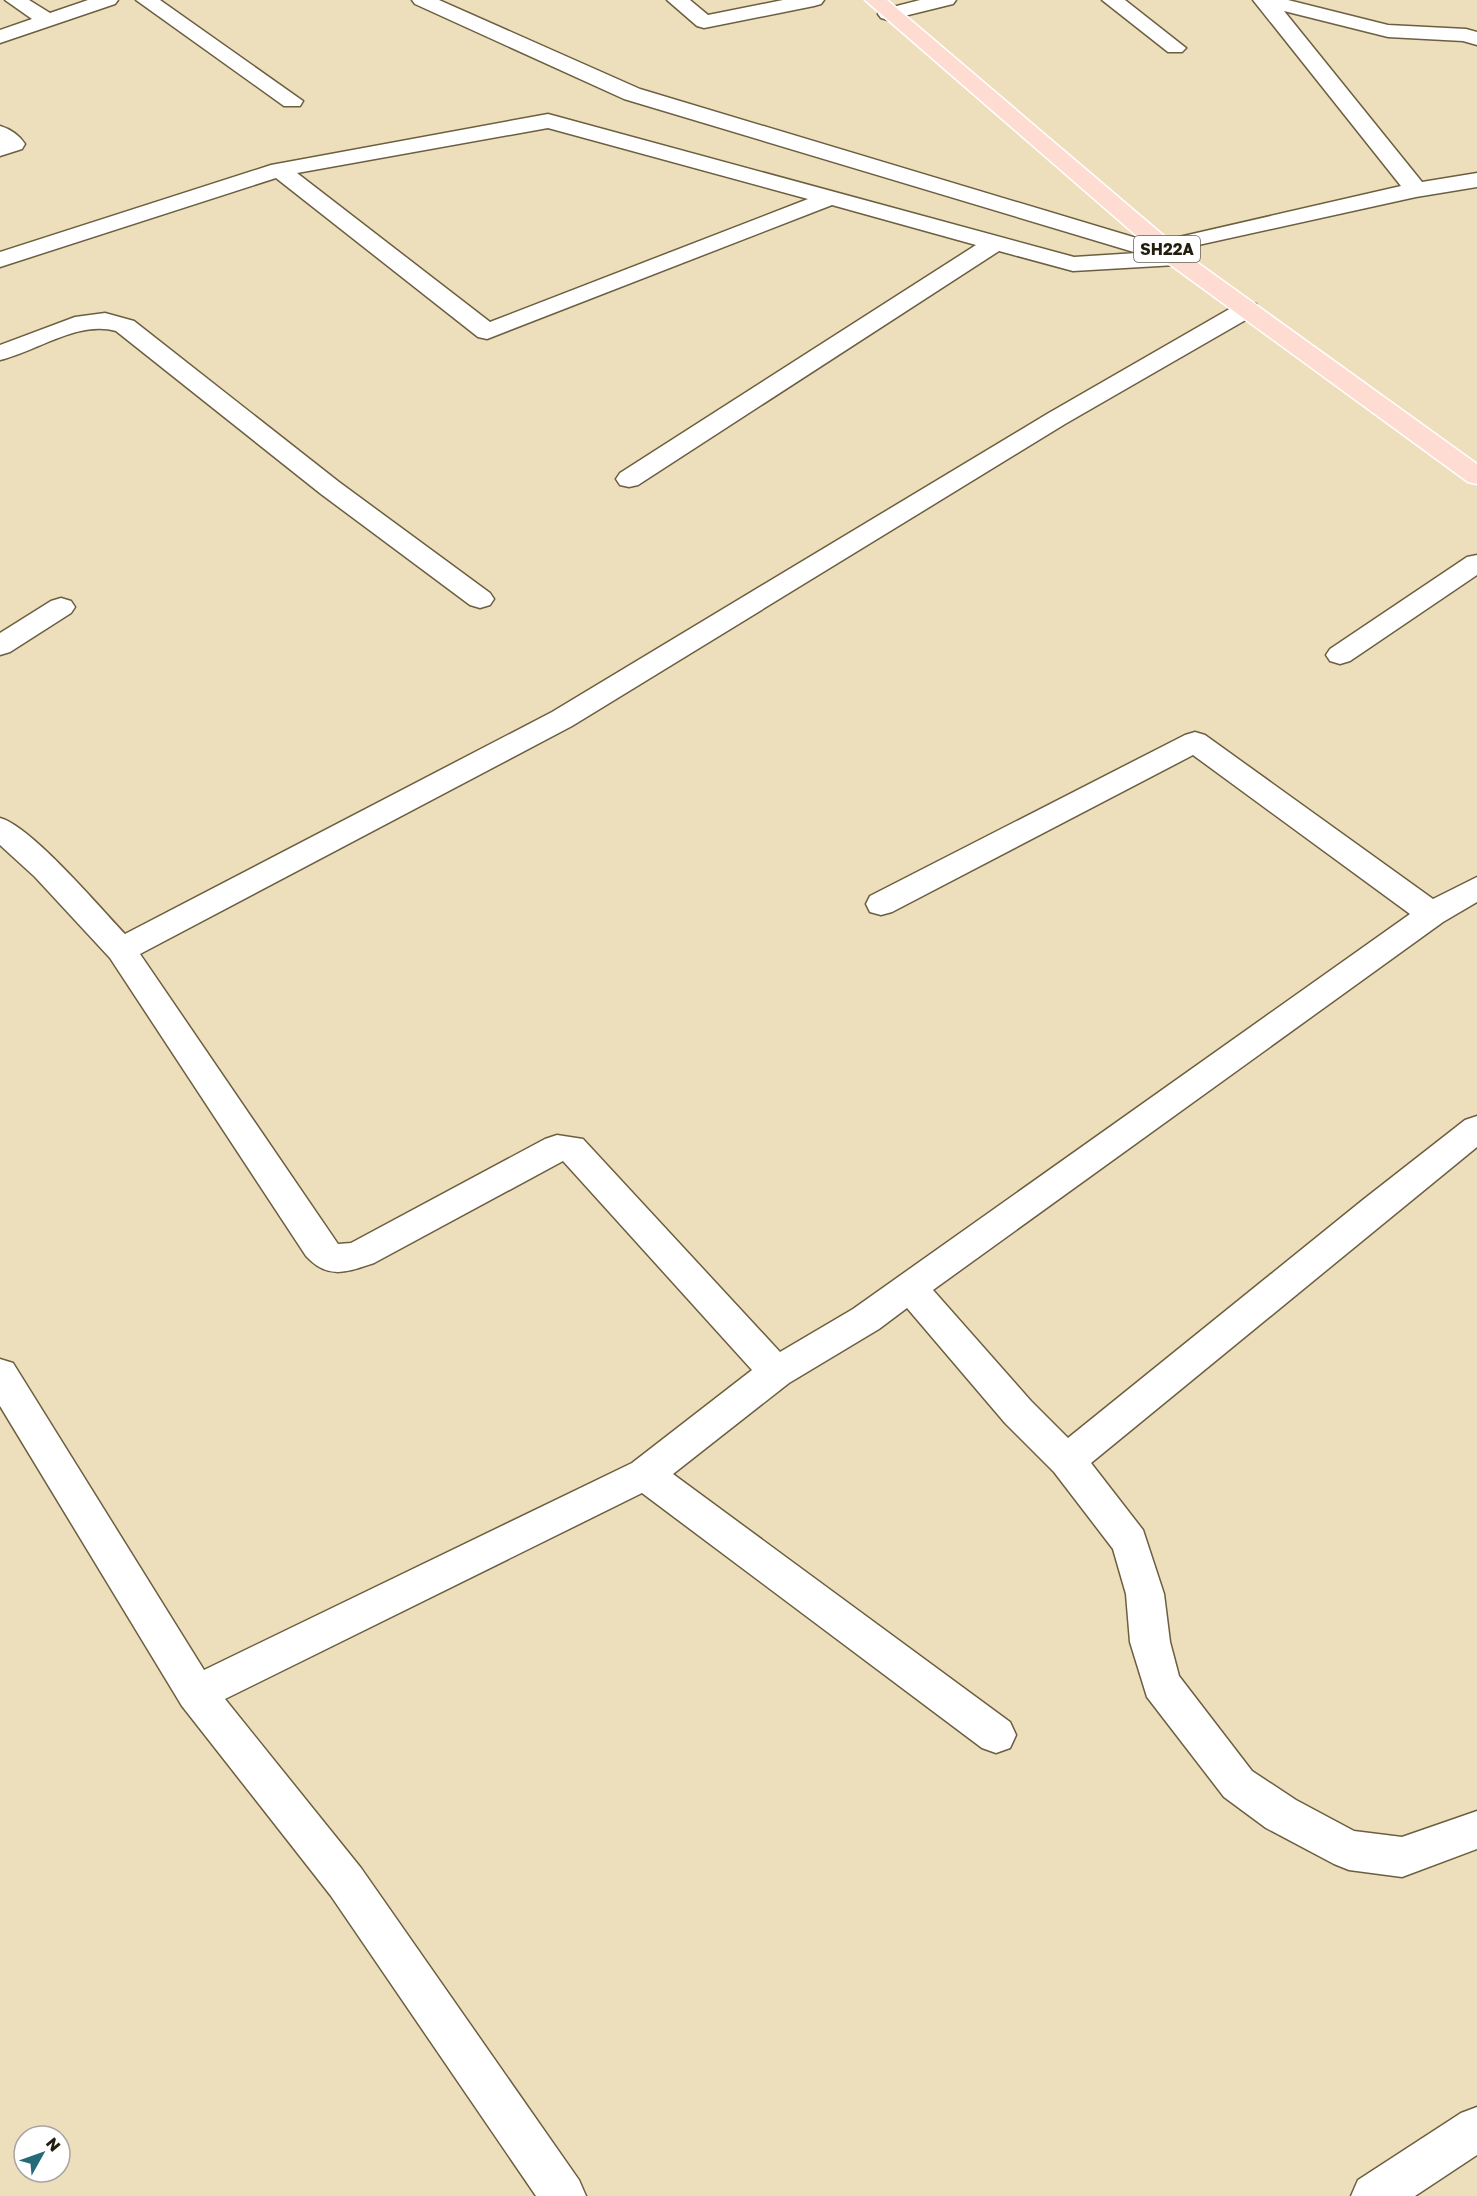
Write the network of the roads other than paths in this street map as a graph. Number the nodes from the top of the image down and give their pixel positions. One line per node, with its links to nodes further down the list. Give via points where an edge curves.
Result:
1 (15, 0): 11 (street)
2 (108, 0): 11 (street)
3 (146, 0): 15 (street)
4 (422, 0): 23 (street, via 632,94)
5 (677, 0): 6 (street, via 704,22)
6 (813, 0)
7 (945, 0): 10 (street)
8 (1112, 0): 14 (street)
9 (1264, 0): 13 (street, via 1388,31); 20 (street)
10 (882, 7): 23 (main road, SH22A)
11 (49, 21): 12 (street)
12 (0, 37)
13 (1477, 39)
14 (1175, 48)
15 (292, 100)
16 (0, 133): 17 (street, via 14,144)
17 (0, 148)
18 (279, 170): 21 (street, via 548,121); 21 (street, via 487,332); 24 (street)
19 (1477, 180): 20 (street)
20 (1416, 190): 23 (street)
21 (831, 198): 22 (street)
22 (995, 243): 23 (street, via 1073,264); 28 (street)
23 (1170, 252): 25 (main road, SH22A)
24 (4, 254)
25 (1247, 309): 27 (main road, SH22A); 38 (street, via 1056,419 562,719)
26 (0, 353): 30 (street, via 84,322 105,320 125,326 330,488)
27 (1477, 476)
28 (629, 479)
29 (1477, 563): 33 (street)
30 (480, 599)
31 (61, 607): 32 (street)
32 (0, 646)
33 (1340, 656)
34 (0, 828): 38 (street, via 46,870)
35 (1477, 888): 37 (street)
36 (881, 904): 37 (street, via 1195,742)
37 (1432, 914): 40 (street)
38 (121, 950): 41 (street, via 328,1257 343,1259 362,1253 538,1157 557,1148 572,1148)
39 (1477, 1129): 43 (street)
40 (910, 1288): 41 (street); 43 (street, via 1018,1412)
41 (776, 1372): 44 (street)
42 (0, 1374): 45 (street)
43 (1067, 1461): 47 (street, via 1130,1542 1145,1594 1150,1642 1161,1684 1238,1784 1281,1814 1348,1850 1402,1857)
44 (645, 1474): 45 (street); 46 (street)
45 (196, 1693): 49 (street, via 346,1882)
46 (996, 1735)
47 (1477, 1830)
48 (1477, 2129): 50 (street)
49 (563, 2196)
50 (1374, 2196)

